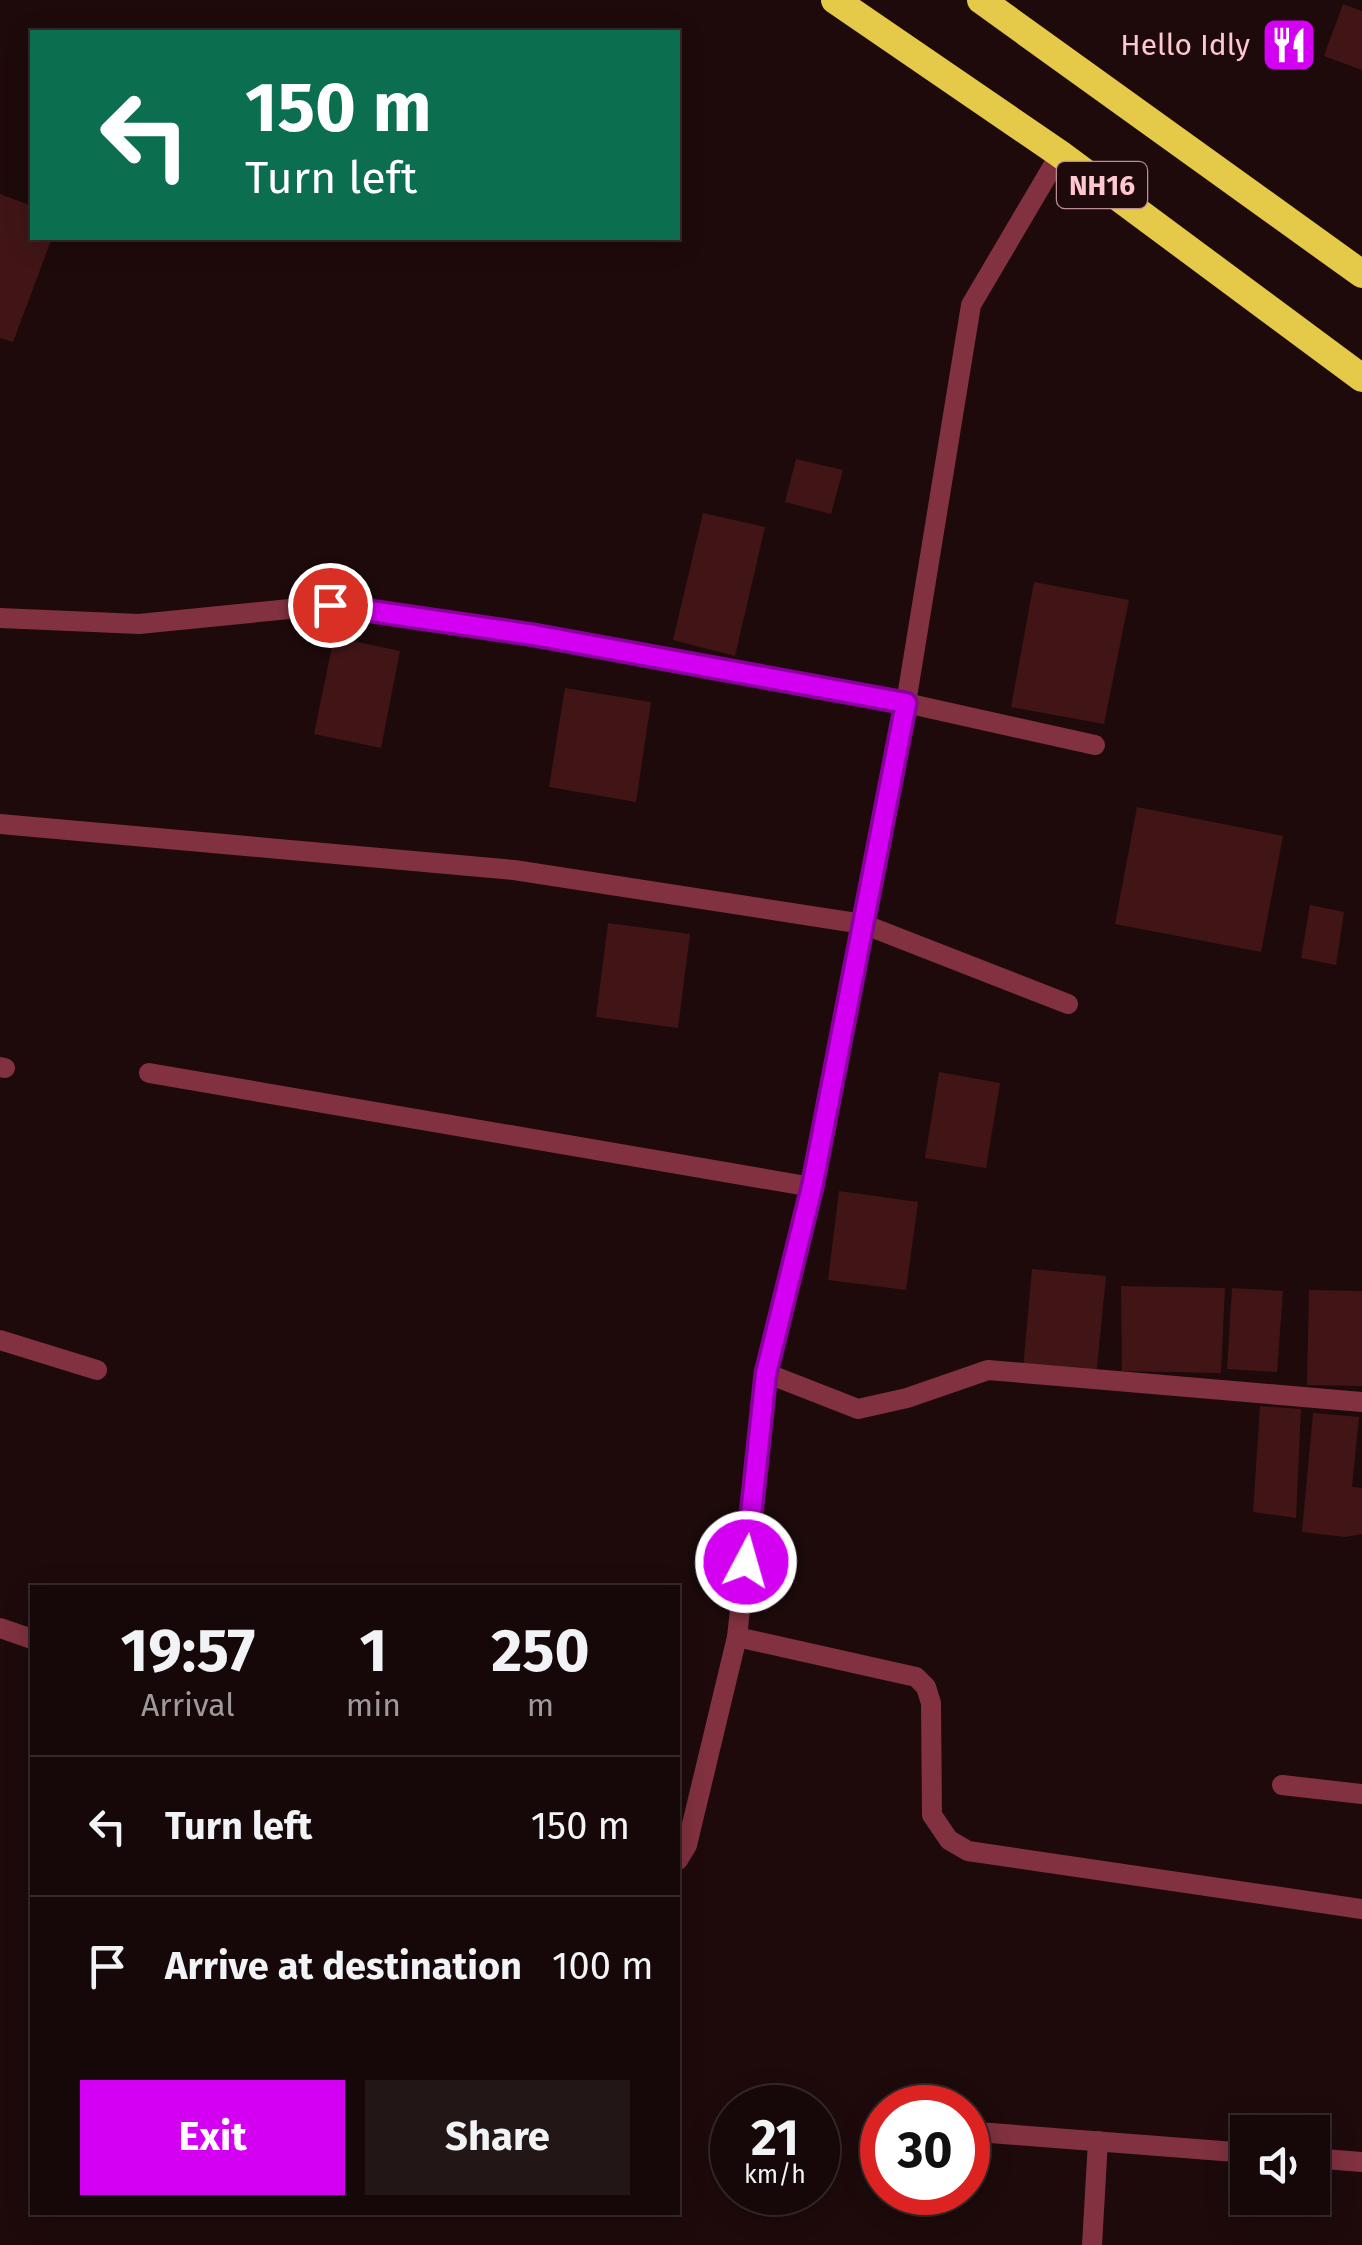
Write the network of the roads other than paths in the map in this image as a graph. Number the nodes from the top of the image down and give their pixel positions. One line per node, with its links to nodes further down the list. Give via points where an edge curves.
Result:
1 (835, 0): 3 (highway, NH16)
2 (982, 0): 4 (highway, NH16)
3 (1060, 154): 5 (highway, NH16); 7 (street, via 971,305)
4 (1362, 274)
5 (1362, 378)
6 (0, 618): 7 (street, via 140,624 330,605)
7 (906, 703): 8 (street); 10 (street)
8 (1095, 745)
9 (0, 824): 10 (street, via 514,870)
10 (863, 924): 11 (street); 13 (street)
11 (1068, 1004)
12 (149, 1073): 13 (street)
13 (812, 1187): 16 (street)
14 (0, 1340): 15 (street)
15 (97, 1370)
16 (766, 1373): 17 (street, via 858,1410 988,1370); 19 (street)
17 (1362, 1402)
18 (0, 1628): 20 (street)
19 (738, 1637): 23 (street); 24 (street, via 916,1677 931,1703 932,1815 949,1840 968,1851)
20 (30, 1638)
21 (1282, 1785): 22 (street)
22 (1362, 1794)
23 (680, 1857)
24 (1362, 1909)
25 (990, 2133): 26 (street)
26 (1098, 2141): 27 (street); 30 (street)
27 (1230, 2152)
28 (1330, 2159): 29 (street)
29 (1362, 2162)
30 (1092, 2245)

